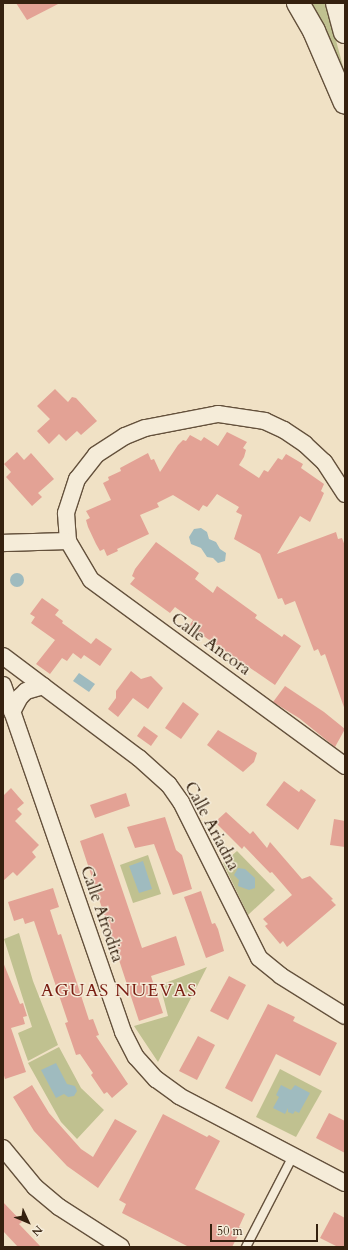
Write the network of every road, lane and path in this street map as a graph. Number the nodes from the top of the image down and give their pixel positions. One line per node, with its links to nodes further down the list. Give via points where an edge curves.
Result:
1 (298, 3): 4 (main road, via 312,27)
2 (337, 3): 3 (main road)
3 (345, 32)
4 (345, 102)
5 (345, 494): 6 (street, Calle Ancora, via 324,462 305,444 284,430 265,421 241,415 195,417 145,428 125,436 96,455 77,479 68,506)
6 (68, 541): 7 (street); 12 (street, Calle Ancora, via 91,580)
7 (3, 543)
8 (3, 656): 10 (street, Calle Ariadna)
9 (3, 685): 11 (street, Calle Afrodita)
10 (43, 686): 11 (street, via 26,691); 13 (street, Calle Ariadna, via 139,758 169,785 181,802 259,958 281,976)
11 (12, 712): 15 (street, Calle Afrodita, via 122,1032 136,1057 156,1079 179,1096)
12 (345, 766)
13 (345, 1016)
14 (3, 1148): 17 (street, via 35,1187 59,1207)
15 (293, 1156): 16 (street, Calle Afrodita); 18 (lane)
16 (345, 1183)
17 (121, 1247)
18 (246, 1247)

